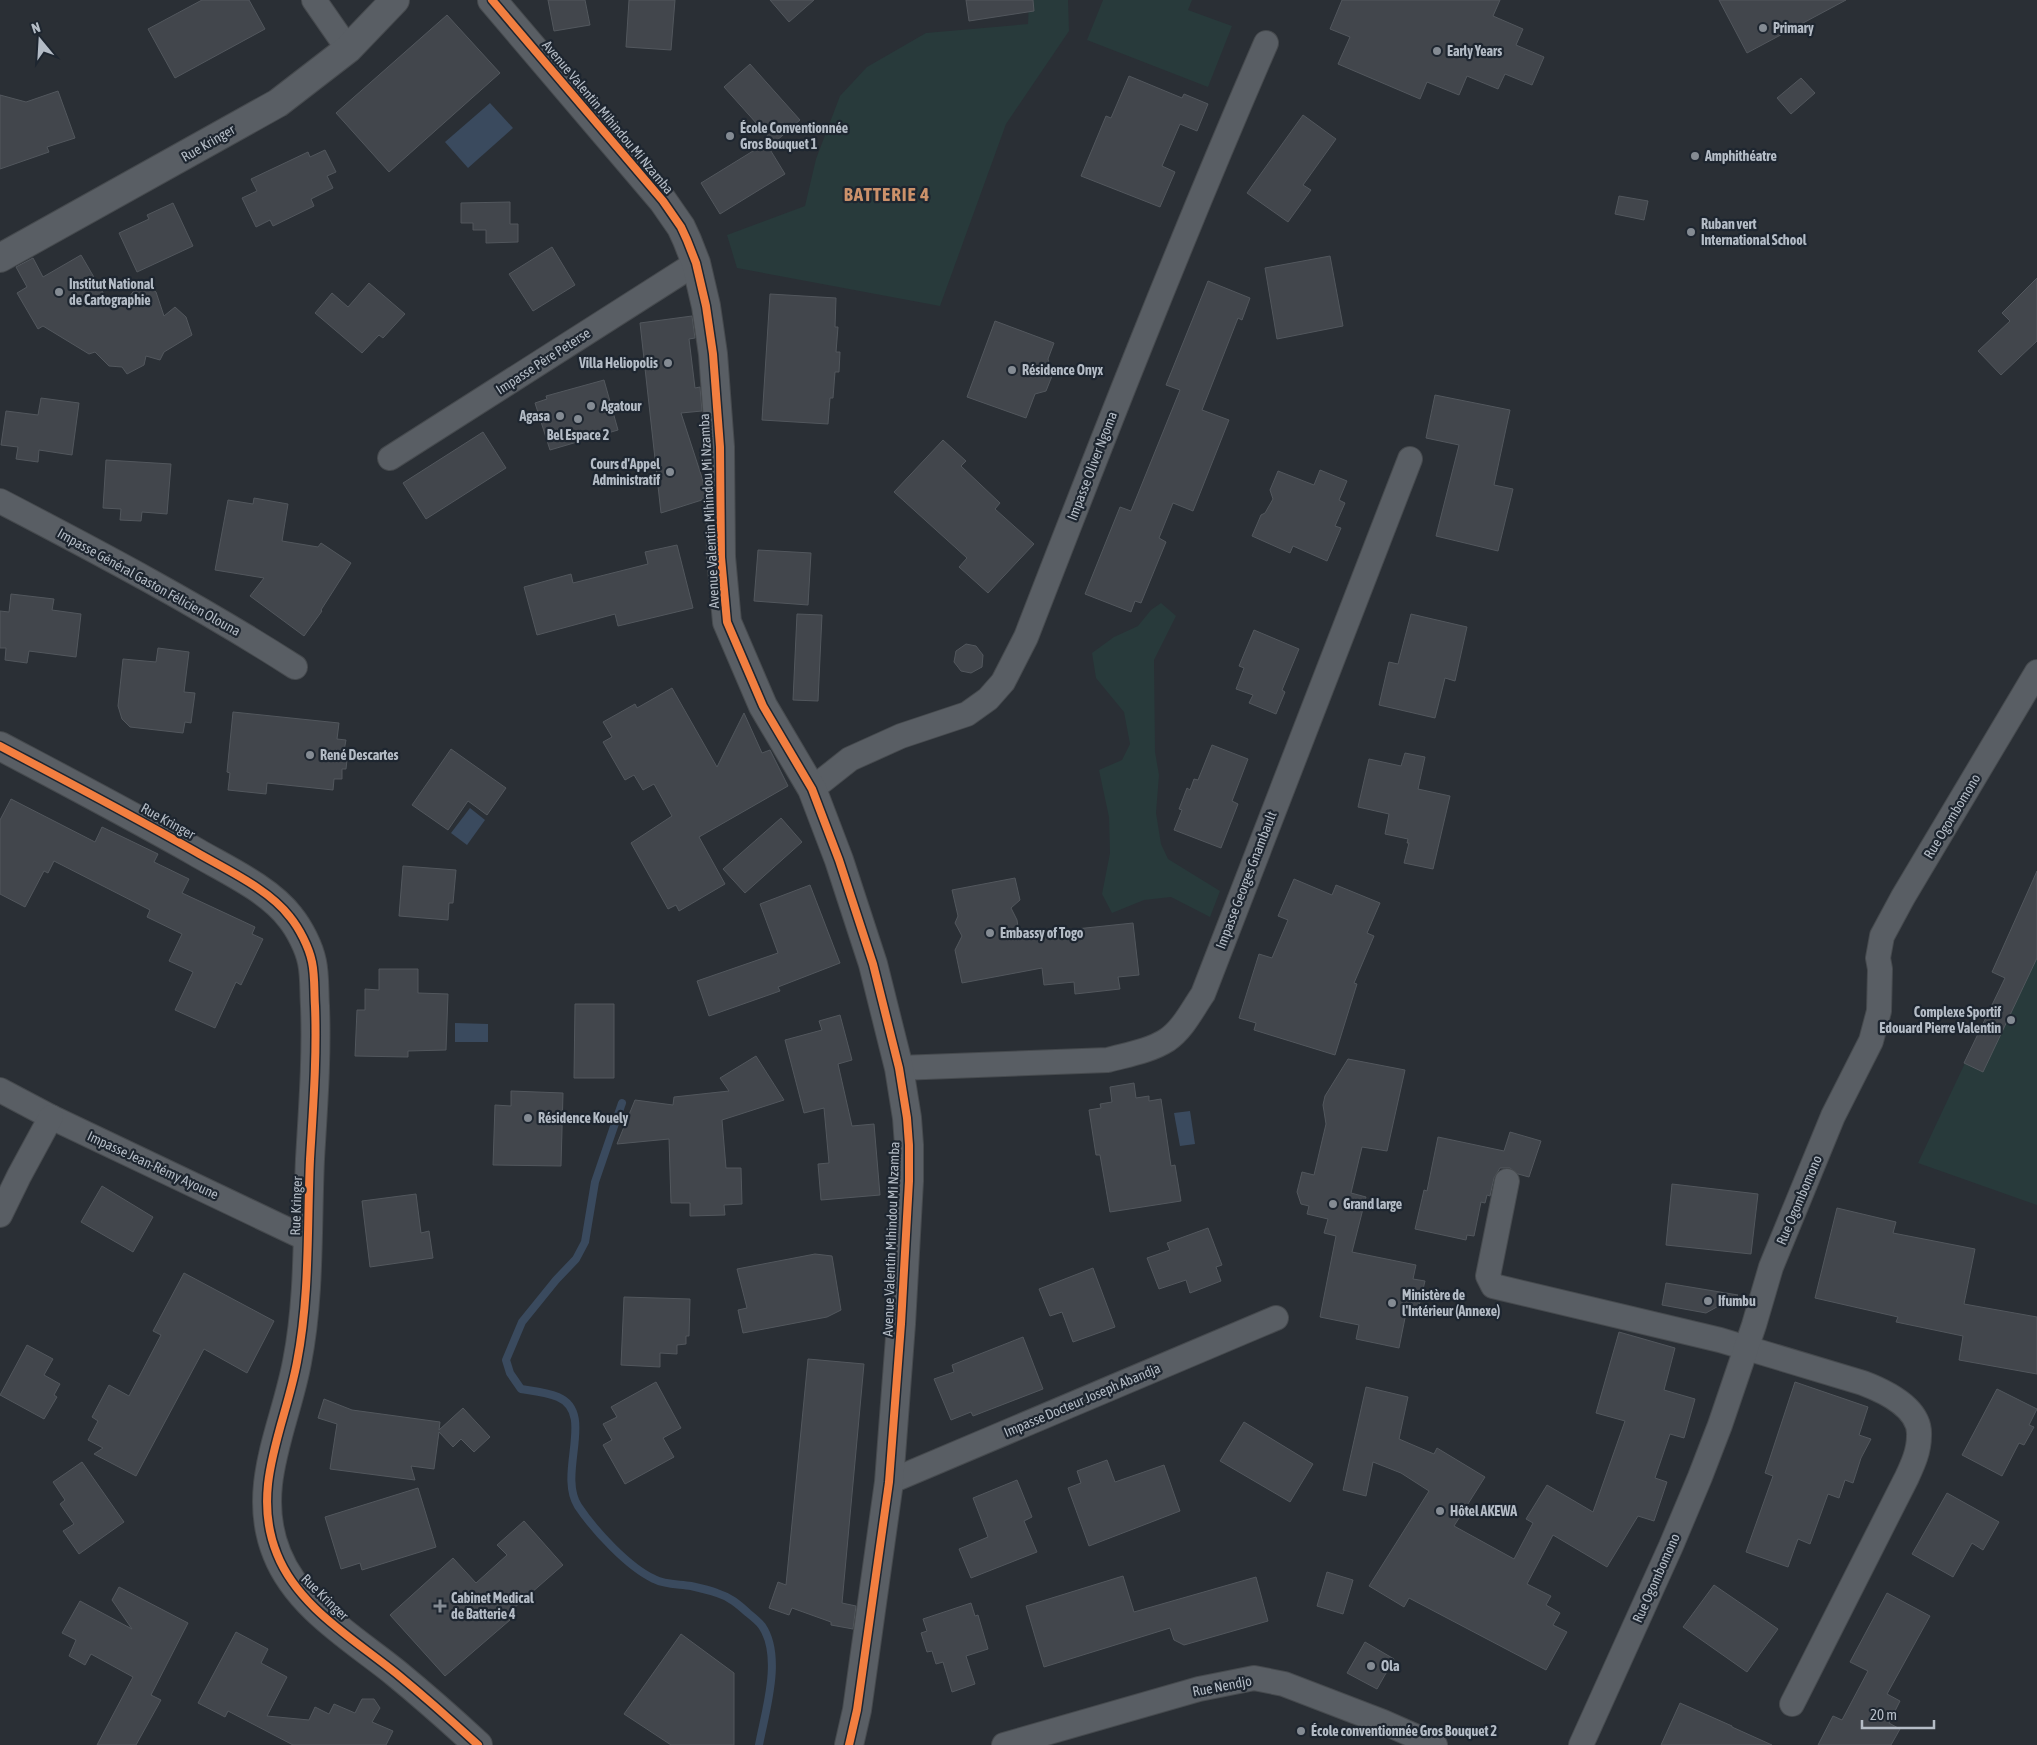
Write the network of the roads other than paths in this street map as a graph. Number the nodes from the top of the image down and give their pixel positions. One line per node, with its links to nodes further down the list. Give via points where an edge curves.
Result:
1 (314, 0): 5 (street)
2 (492, 0): 7 (street, Avenue Valentin Mihindou Mi Nzamba, via 663,200 682,227)
3 (389, 3): 5 (street, Rue Kringer)
4 (1266, 43): 14 (street, Impasse Oliver Ngoma, via 1138,347 1026,637 1003,682 988,699 967,714 901,736 850,758)
5 (348, 49): 6 (street, Rue Kringer, via 278,103)
6 (0, 258)
7 (696, 263): 8 (street, Impasse Père Peterse); 14 (street, Avenue Valentin Mihindou Mi Nzamba, via 713,354 720,447 721,557 727,622 763,706)
8 (390, 458)
9 (1410, 459): 15 (street, Impasse Georges Gnambault, via 1203,994 1183,1024 1166,1040 1140,1052 1108,1060)
10 (0, 501): 11 (street, Impasse Général Gaston Félicien Olouna, via 185,600)
11 (295, 667)
12 (2037, 672): 22 (street, Rue Ogombomono, via 1882,936 1878,958 1879,1011 1874,1034 1833,1116 1783,1238)
13 (0, 746): 20 (street, Rue Kringer, via 228,870 282,908 294,923 312,961 316,1024)
14 (812, 789): 15 (street, Avenue Valentin Mihindou Mi Nzamba, via 873,964)
15 (899, 1068): 23 (street, Avenue Valentin Mihindou Mi Nzamba, via 909,1144 909,1181)
16 (0, 1090): 17 (street, Impasse Jean-Rémy Ayoune)
17 (51, 1117): 19 (street); 20 (street, Impasse Jean-Rémy Ayoune)
18 (1507, 1181): 22 (street, via 1488,1276 1493,1286)
19 (0, 1215)
20 (307, 1238): 25 (street, Rue Kringer, via 298,1360 268,1469 266,1503 276,1552 292,1584 310,1602)
21 (1276, 1318): 23 (street, Impasse Docteur Joseph Abandja)
22 (1746, 1347): 24 (street, via 1885,1391 1914,1418 1920,1434 1907,1477); 29 (street, Rue Ogombomono, via 1700,1477)
23 (889, 1482): 26 (street, Avenue Valentin Mihindou Mi Nzamba, via 857,1710)
24 (1792, 1704)
25 (478, 1745)
26 (849, 1745)
27 (1004, 1745): 28 (street, Rue Nendjo, via 1207,1687 1254,1678 1284,1684)
28 (1435, 1745)
29 (1581, 1745)

